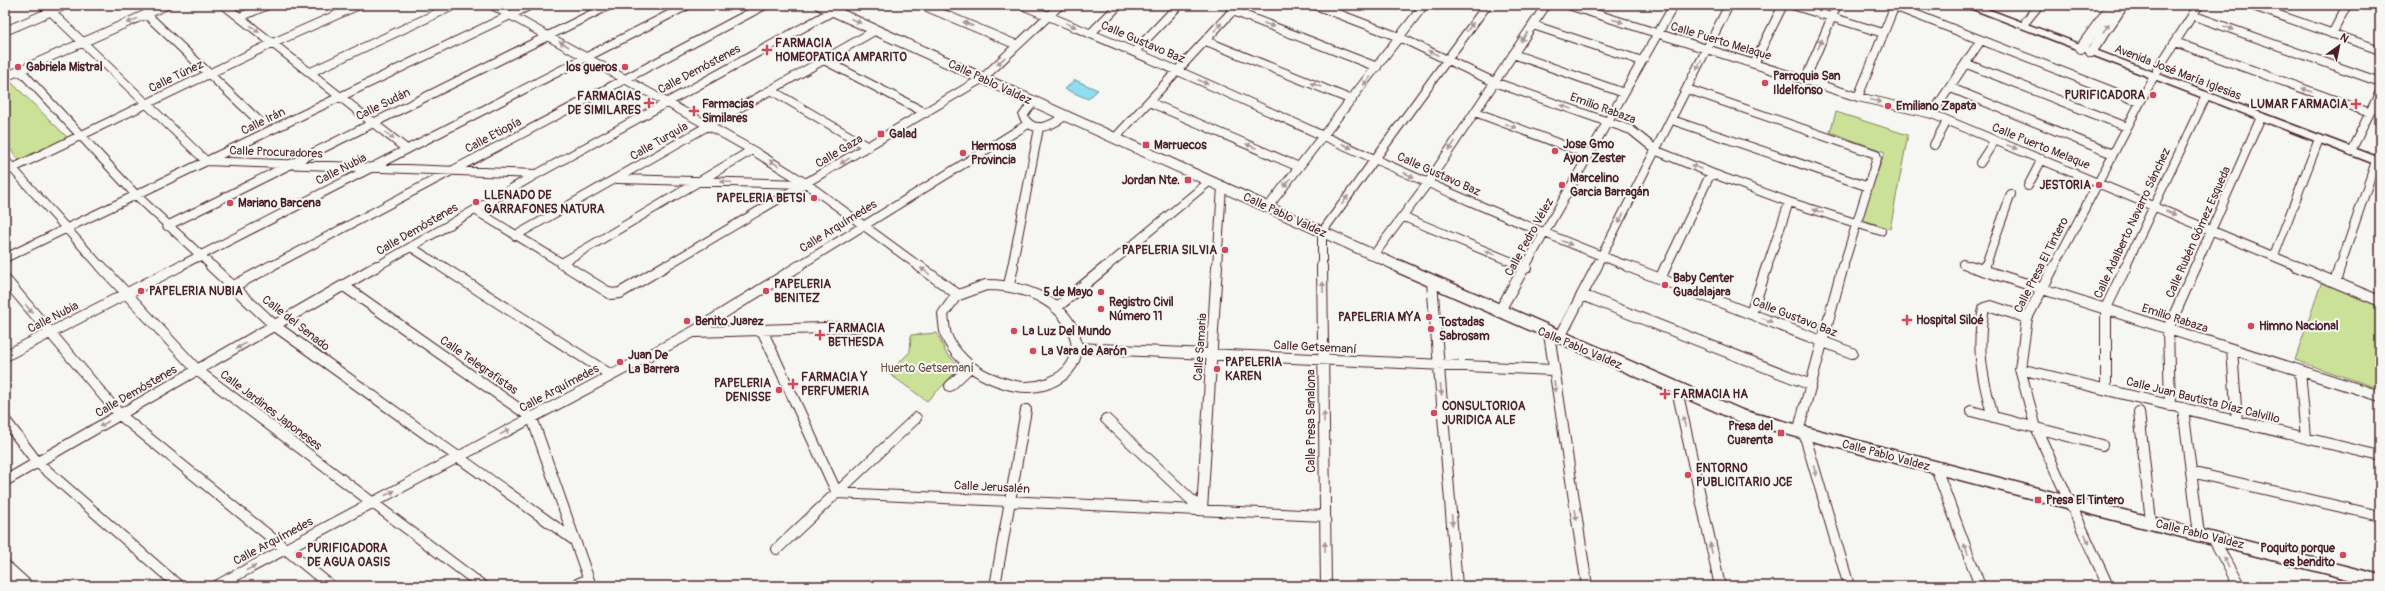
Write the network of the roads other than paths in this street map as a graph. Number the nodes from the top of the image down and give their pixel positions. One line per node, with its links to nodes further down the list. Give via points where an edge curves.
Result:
1 (44, 5): 42 (street)
2 (66, 5): 42 (street)
3 (167, 5): 44 (street)
4 (224, 5): 49 (street)
5 (268, 5): 49 (street)
6 (359, 5): 64 (street, Calle Túnez)
7 (455, 5): 80 (street)
8 (492, 5): 45 (street)
9 (531, 5): 45 (street, Calle Irán)
10 (610, 5): 58 (street, Calle Sudán)
11 (688, 5): 71 (street, Calle Nubia)
12 (765, 5): 85 (street, Calle Etiopía)
13 (820, 5): 43 (street, Calle Pablo Valdez)
14 (844, 5): 43 (street, Calle Demóstenes)
15 (922, 5): 65 (street, one-way to 15)
16 (1022, 5): 47 (street, Calle Gustavo Baz)
17 (1060, 5): 47 (street, Calle Gaza)
18 (1119, 5): 54 (street)
19 (1179, 5): 69 (street)
20 (1315, 5): 59 (street, Emilio Rabaza)
21 (1414, 5): 39 (street)
22 (1487, 5): 72 (street, one-way to 22)
23 (1546, 5): 51 (street)
24 (1568, 5): 55 (street, Calle Puerto Melaque, one-way to 55)
25 (1674, 5): 55 (street, Calle Pedro Vélez)
26 (1728, 5): 67 (street)
27 (1783, 5): 75 (street)
28 (1792, 5): 48 (street)
29 (1837, 5): 48 (street)
30 (1967, 5): 66 (main road, Avenida José María Iglesias)
31 (1984, 5): 50 (main road, Avenida José María Iglesias)
32 (2039, 5): 50 (street)
33 (2112, 5): 66 (street)
34 (2123, 5): 66 (street, one-way to 34)
35 (2199, 5): 46 (street, Calle Presa El Tintero)
36 (2250, 5): 41 (street)
37 (2347, 5): 57 (street)
38 (1894, 6): 56 (street); 60 (street)
39 (1423, 7): 59 (street)
40 (1236, 8): 61 (street, one-way to 40); 77 (street, one-way to 77)
41 (2272, 8): 57 (street)
42 (51, 11): 53 (street); 62 (street)
43 (835, 12): 52 (street, Calle Pablo Valdez, one-way to 52); 98 (street, Calle Demóstenes)
44 (146, 14): 62 (street, one-way to 62); 82 (street)
45 (510, 15): 58 (street); 94 (street, Calle Irán)
46 (2192, 15): 63 (street, Calle Presa El Tintero); 88 (street, one-way to 88)
47 (1049, 16): 54 (street, Calle Gustavo Baz, one-way to 54); 65 (street, Calle Gaza)
48 (1832, 17): 56 (street); 86 (street, one-way to 48)
49 (240, 18): 64 (street, one-way to 64)
50 (2026, 21): 66 (main road, Avenida José María Iglesias)
51 (1533, 25): 70 (street, one-way to 70); 74 (street)
52 (876, 30): 73 (street, Calle Turquía); 84 (street, Calle Pablo Valdez)
53 (5, 31)
54 (1090, 34): 69 (street, Calle Gustavo Baz)
55 (1657, 34): 67 (street, Calle Puerto Melaque); 74 (street, Calle Pedro Vélez)
56 (1883, 34): 96 (street)
57 (2332, 34): 68 (street)
58 (549, 35): 71 (street, one-way to 58); 113 (street, Calle Sudán)
59 (1399, 37): 72 (street, Emilio Rabaza, one-way to 59); 77 (street)
60 (1982, 40): 76 (street); 101 (street)
61 (1206, 41): 79 (street); 97 (street, one-way to 61)
62 (83, 42): 78 (street); 102 (street)
63 (2175, 42): 81 (street, Calle Presa El Tintero); 105 (street, one-way to 63)
64 (273, 43): 80 (street); 82 (street, Calle Túnez)
65 (1017, 45): 84 (street, Calle Gaza, one-way to 84)
66 (2088, 47): 81 (main road, Avenida José María Iglesias)
67 (1707, 49): 75 (street, Calle Puerto Melaque); 90 (street, one-way to 90)
68 (2380, 50)
69 (1134, 52): 79 (street, Calle Gustavo Baz)
70 (1513, 54): 87 (street); 93 (street)
71 (588, 57): 85 (street); 126 (street, Calle Nubia)
72 (1446, 59): 87 (street, Emilio Rabaza); 131 (street)
73 (824, 60): 91 (street, Calle Turquía); 104 (street)
74 (1642, 61): 93 (street, Calle Pedro Vélez)
75 (1754, 64): 86 (street, Calle Puerto Melaque)
76 (1967, 64): 89 (street); 117 (street)
77 (1377, 68): 97 (street, one-way to 97)
78 (20, 70): 83 (street); 118 (street, Calle del Senado)
79 (1178, 71): 100 (street); 119 (street, Calle Gustavo Baz, one-way to 119)
80 (311, 72): 94 (street)
81 (2156, 73): 95 (main road, Avenida José María Iglesias); 101 (street, Calle Presa El Tintero); 125 (main road, Avenida José María Iglesias)
82 (209, 74): 102 (street, Calle Túnez); 110 (street)
83 (5, 77)
84 (983, 78): 99 (street, Calle Pablo Valdez); 104 (street, Calle Gaza)
85 (626, 79): 98 (street); 141 (street, Calle Etiopía)
86 (1805, 80): 96 (street, Calle Puerto Melaque)
87 (1494, 82): 103 (street); 111 (street, Emilio Rabaza, one-way to 87)
88 (2380, 82)
89 (1951, 88): 106 (street); 129 (street)
90 (1687, 89): 109 (street); 151 (street, via 1876,154 1877,158)
91 (771, 90): 115 (street, Calle Turquía); 124 (street)
92 (2380, 92): 105 (street)
93 (1624, 93): 111 (street, Calle Pedro Vélez)
94 (341, 96): 113 (street); 135 (street, Calle Irán)
95 (2206, 96): 108 (main road, Avenida José María Iglesias); 156 (street, Calle Adalberto Navarro Sánchez)
96 (1858, 97): 106 (street, Calle Puerto Melaque, one-way to 106)
97 (1352, 100): 119 (street)
98 (666, 101): 115 (street); 143 (street, Calle Demóstenes)
99 (1033, 102): 107 (street, Calle Pablo Valdez); 114 (street, via 1023,116)
100 (1149, 102): 120 (street); 139 (street, one-way to 100)
101 (2140, 102): 117 (street, Calle Presa El Tintero)
102 (147, 104): 118 (street, Calle Túnez); 135 (street)
103 (1474, 112): 130 (street, one-way to 130); 149 (street, one-way to 149)
104 (926, 113): 124 (street, Calle Gaza)
105 (2370, 113): 125 (street)
106 (1932, 114): 112 (street, Calle Puerto Melaque)
107 (1065, 116): 116 (street, via 1052,125); 120 (street, Calle Pablo Valdez)
108 (2261, 117): 121 (main road, Avenida José María Iglesias); 164 (street, Calle Rubén Gómez Esqueda)
109 (1672, 120): 128 (street); 151 (street)
110 (259, 121)
111 (1608, 121): 128 (street, Emilio Rabaza, via 1637,133); 130 (street, Calle Pedro Vélez)
112 (1947, 121): 122 (street, Calle Puerto Melaque); 123 (street)
113 (373, 122): 126 (street, one-way to 126); 137 (street, Calle Sudán)
114 (1028, 124): 116 (street); 161 (street, Calle Arquímedes)
115 (710, 126): 127 (street); 144 (street, Calle Turquía)
116 (1039, 128): 183 (street)
117 (2127, 128): 129 (street, Calle Presa El Tintero)
118 (81, 135): 140 (street, Calle Túnez); 154 (street, Calle del Senado)
119 (1325, 136): 131 (street, Calle Gustavo Baz, one-way to 131); 139 (street)
120 (1115, 138): 146 (street, Calle Pablo Valdez)
121 (2319, 139): 125 (main road, Avenida José María Iglesias); 172 (street)
122 (1995, 140): 132 (street, Calle Puerto Melaque, one-way to 132); 136 (street)
123 (1934, 145)
124 (868, 147): 148 (street, Calle Gaza, one-way to 148)
125 (2352, 147): 133 (main road, Avenida José María Iglesias)
126 (405, 148): 138 (street, Calle Nubia)
127 (752, 150): 145 (street); 148 (street, one-way to 127)
128 (1657, 151): 142 (street, Emilio Rabaza, one-way to 128); 173 (street, one-way to 173)
129 (2113, 154): 147 (street, Calle Presa El Tintero)
130 (1589, 155): 167 (street, Calle Pedro Vélez)
131 (1374, 159): 149 (street, Calle Gustavo Baz, one-way to 149); 166 (street, one-way to 131)
132 (2042, 159): 147 (street, Calle Puerto Melaque); 152 (street)
133 (2379, 159): 182 (street)
134 (5, 160): 140 (street, Calle Jardines Japoneses)
135 (206, 161): 137 (street, Calle Procuradores); 154 (street, Calle Irán)
136 (1980, 163)
137 (290, 164): 138 (street, Calle Procuradores); 162 (street, Calle Sudán)
138 (371, 166): 141 (street, Calle Procuradores); 170 (street, Calle Nubia)
139 (1299, 167): 157 (street, one-way to 157)
140 (9, 170): 163 (street, Calle Jardines Japoneses)
141 (453, 170): 143 (street, Calle Procuradores); 185 (street, Calle Etiopía)
142 (1711, 173): 155 (street, Emilio Rabaza); 180 (street)
143 (537, 174): 158 (street, Calle Demóstenes)
144 (618, 178): 145 (street); 168 (street, Calle Turquía)
145 (699, 181): 148 (street, one-way to 145); 175 (street)
146 (1210, 181): 150 (street, Calle Pablo Valdez); 191 (street)
147 (2098, 182): 156 (street, Calle Puerto Melaque); 186 (street, Calle Presa El Tintero)
148 (807, 184): 161 (street); 175 (street, Calle Gaza, via 615,294)
149 (1427, 184): 159 (street); 167 (street, Calle Gustavo Baz)
150 (1222, 186): 157 (street, Calle Pablo Valdez); 207 (street, Calle Samaria)
151 (1866, 186): 160 (street)
152 (2028, 186)
153 (2011, 194): 178 (street)
154 (136, 195): 162 (street, Calle del Senado); 163 (street, Calle Irán)
155 (1789, 202): 160 (street, Emilio Rabaza, one-way to 155); 194 (street)
156 (2154, 206): 164 (street, Calle Puerto Melaque, one-way to 164); 192 (street, Calle Adalberto Navarro Sánchez)
157 (1268, 207): 166 (street, Calle Pablo Valdez)
158 (475, 210): 168 (street); 169 (street, Calle Demóstenes)
159 (1404, 217): 171 (street); 177 (street, one-way to 159)
160 (1855, 224): 165 (street, Emilio Rabaza); 203 (street)
161 (863, 225): 188 (street, one-way to 161); 200 (street, Calle Arquímedes)
162 (167, 226): 170 (street, Calle del Senado)
163 (66, 229): 174 (street, Calle Irán); 187 (street, Calle Jardines Japoneses)
164 (2213, 230): 172 (street, Calle Puerto Melaque); 198 (street, Calle Rubén Gómez Esqueda)
165 (1881, 231)
166 (1322, 232): 171 (street, Calle Pablo Valdez); 209 (street, Calle Presa Sanalona, one-way to 166)
167 (1544, 234): 173 (street, Calle Gustavo Baz, one-way to 173); 177 (street, Calle Pedro Vélez)
168 (514, 236): 175 (street)
169 (411, 247): 184 (street, Calle Demóstenes); 216 (street)
170 (199, 256): 185 (street, Calle del Senado); 187 (street, Calle Nubia)
171 (1373, 256): 181 (street, Calle Pablo Valdez)
172 (2274, 256): 182 (street, Calle Puerto Melaque)
173 (1601, 257): 180 (street, Calle Gustavo Baz); 189 (street)
174 (5, 258)
175 (560, 264)
176 (1963, 264): 178 (street, Emilio Rabaza)
177 (1526, 268): 193 (street, Calle Pedro Vélez)
178 (1984, 270): 186 (street, Emilio Rabaza)
179 (5, 279): 201 (street, one-way to 201)
180 (1660, 279): 194 (street, Calle Gustavo Baz)
181 (1432, 282): 193 (street, Calle Pablo Valdez); 210 (street)
182 (2335, 282): 190 (street, Calle Puerto Melaque)
183 (1009, 285): 188 (street, via 976,286); 191 (street, via 1034,293)
184 (344, 286): 196 (street, Calle Demóstenes); 229 (street, Calle Telegrafistas)
185 (232, 287): 196 (street, Calle del Senado)
186 (2042, 289): 192 (street, Emilio Rabaza); 195 (street, Calle Presa El Tintero)
187 (126, 293): 201 (street, Calle Nubia); 214 (street, Calle Jardines Japoneses)
188 (956, 294): 211 (street, via 944,309 942,325 955,352)
189 (1582, 295): 202 (street); 217 (street)
190 (2380, 302)
191 (1056, 308): 204 (street, via 1071,327)
192 (2106, 308): 198 (street, Emilio Rabaza); 220 (street, Calle Adalberto Navarro Sánchez)
193 (1499, 312): 202 (street, Calle Pablo Valdez)
194 (1751, 314): 203 (street, Calle Gustavo Baz, one-way to 203)
195 (2026, 318): 212 (street, Calle Presa El Tintero); 228 (street, via 1991,306 1984,308 1980,329 1981,372)
196 (275, 326): 214 (street, Calle Demóstenes, one-way to 214); 239 (street, Calle del Senado)
197 (858, 327): 199 (street)
198 (2168, 329): 205 (street, Emilio Rabaza); 222 (street, Calle Rubén Gómez Esqueda)
199 (762, 330): 200 (street); 244 (street)
200 (694, 332): 216 (street, Calle Arquímedes)
201 (48, 333): 208 (street, Calle Nubia); 227 (street)
202 (1554, 336): 213 (street); 219 (street, Calle Pablo Valdez)
203 (1823, 342): 206 (street, Calle Gustavo Baz); 217 (street)
204 (1077, 348): 207 (street, Calle Getsemaní); 211 (street, via 1075,363 1069,371 1055,381 1036,387 1007,384)
205 (2232, 349): 215 (street, Emilio Rabaza); 233 (street)
206 (1852, 353)
207 (1212, 354): 209 (street, Calle Getsemaní); 248 (street, Calle Samaria)
208 (5, 356)
209 (1324, 360): 210 (street, Calle Getsemaní); 249 (street, Calle Presa Sanalona, one-way to 209)
210 (1439, 365): 213 (street, Calle Getsemaní); 271 (street, one-way to 271)
211 (970, 367): 218 (street)
212 (2020, 369): 220 (street, Calle Juan Bautista Díaz Calvillo); 234 (street, Calle Presa El Tintero)
213 (1553, 370): 272 (street, one-way to 272)
214 (198, 371): 227 (street, Calle Demóstenes); 246 (street, Calle Jardines Japoneses)
215 (2300, 371): 221 (street, Emilio Rabaza); 236 (street)
216 (611, 375): 229 (street, Calle Arquímedes)
217 (1811, 384): 235 (street)
218 (950, 386)
219 (1677, 390): 235 (street, Calle Pablo Valdez, via 1741,416); 273 (street, one-way to 219)
220 (2106, 390): 222 (street, Calle Juan Bautista Díaz Calvillo)
221 (2380, 396)
222 (2170, 406): 223 (street, Calle Juan Bautista Díaz Calvillo)
223 (2183, 408): 233 (street, Calle Juan Bautista Díaz Calvillo); 242 (street)
224 (1026, 410): 245 (street)
225 (1971, 411): 228 (street)
226 (2139, 412): 251 (street)
227 (120, 415): 240 (street, Calle Demóstenes, one-way to 240); 255 (street)
228 (1993, 417): 234 (street)
229 (532, 418): 239 (street, Calle Arquímedes, one-way to 229); 254 (street)
230 (916, 418): 244 (street)
231 (1106, 419): 248 (street)
232 (5, 420): 240 (street)
233 (2237, 422): 236 (street, Calle Juan Bautista Díaz Calvillo)
234 (2036, 428): 237 (street); 247 (street, Calle Presa El Tintero)
235 (1801, 432): 241 (street, Calle Pablo Valdez); 274 (street, one-way to 274)
236 (2306, 438): 238 (street, Calle Juan Bautista Díaz Calvillo)
237 (2102, 445)
238 (2380, 456)
239 (457, 458): 246 (street, Calle Arquímedes, one-way to 239); 254 (street, Calle del Senado)
240 (38, 462): 243 (street, Calle Demóstenes); 264 (street)
241 (1936, 468): 247 (street, Calle Pablo Valdez); 275 (street, one-way to 241)
242 (2191, 472): 250 (street); 252 (street)
243 (5, 481)
244 (837, 493): 245 (street, Calle Jerusalén); 256 (street)
245 (1010, 501): 248 (street, Calle Jerusalén); 269 (street)
246 (372, 502): 255 (street, Calle Arquímedes); 267 (street, Calle Jardines Japoneses)
247 (2071, 503): 251 (street, Calle Pablo Valdez); 276 (street, Calle Presa El Tintero, one-way to 276)
248 (1202, 510): 249 (street, Calle Jerusalén)
249 (1324, 516): 270 (street, Calle Presa Sanalona, one-way to 249)
250 (2380, 516)
251 (2151, 522): 252 (street, Calle Pablo Valdez)
252 (2199, 534): 253 (street, Calle Pablo Valdez)
253 (2213, 538): 259 (street, Calle Pablo Valdez); 277 (street, one-way to 253)
254 (574, 540): 262 (street)
255 (287, 549): 265 (street, Calle Arquímedes, one-way to 255); 266 (street)
256 (778, 549)
257 (5, 565): 258 (street)
258 (16, 575): 261 (street); 263 (street)
259 (2367, 581): 260 (street, Calle Pablo Valdez)
260 (2380, 581)
261 (5, 582)
262 (590, 583): 268 (street)
263 (28, 586)
264 (179, 586)
265 (216, 586)
266 (331, 586)
267 (483, 586)
268 (573, 586)
269 (994, 586)
270 (1326, 586)
271 (1457, 586)
272 (1587, 586)
273 (1720, 586)
274 (1849, 586)
275 (1980, 586)
276 (2108, 586)
277 (2239, 586)

